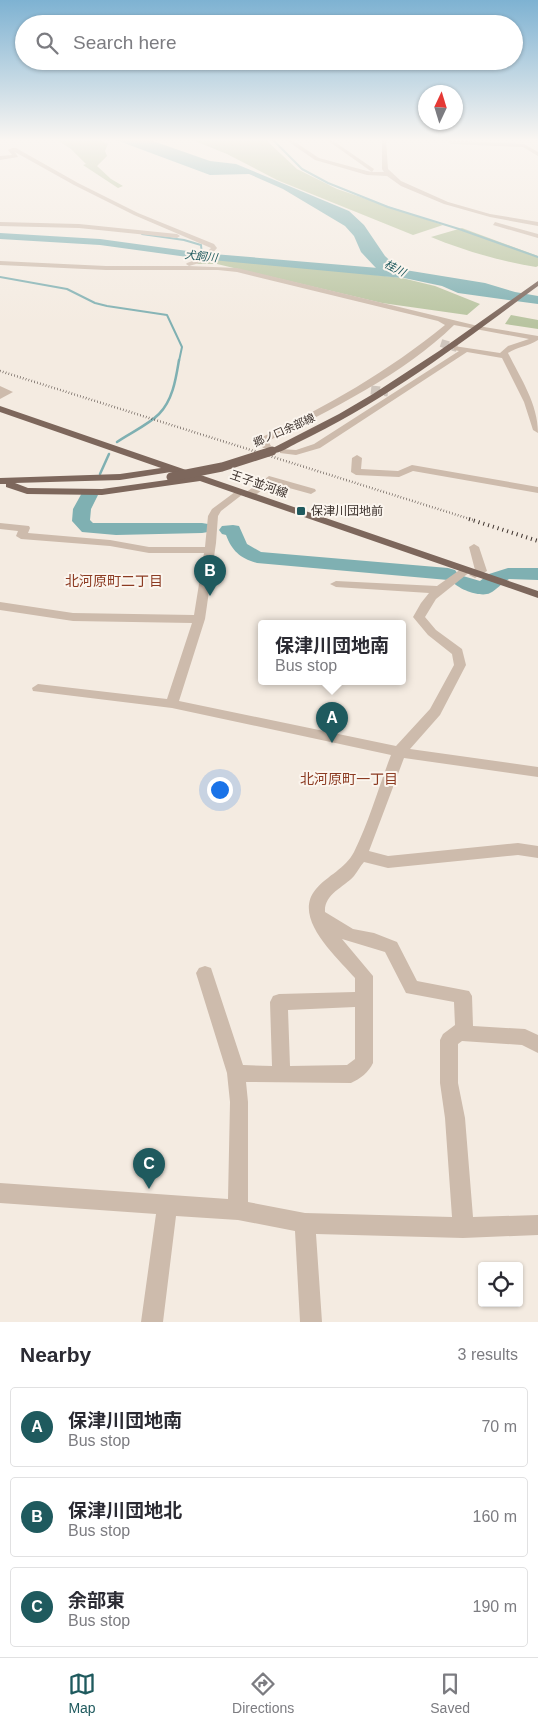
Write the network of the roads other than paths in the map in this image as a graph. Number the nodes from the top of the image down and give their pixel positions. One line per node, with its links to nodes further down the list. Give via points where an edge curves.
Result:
1 (111, 202): 7 (street)
2 (442, 202): 3 (street)
3 (484, 215): 5 (street); 6 (street, via 480,218)
4 (0, 224): 7 (street, via 79,226)
5 (538, 224)
6 (538, 236)
7 (194, 237): 9 (street, via 212,244 214,248 203,260 187,264 149,264)
8 (0, 263): 9 (street)
9 (140, 268): 11 (street, via 237,270)
10 (538, 284): 12 (main road, 郷ノ口余部線)
11 (418, 313): 12 (street); 15 (street, via 452,324 436,342)
12 (482, 325): 13 (street); 23 (main road, 郷ノ口余部線, via 347,413 306,436)
13 (536, 338): 14 (street, via 506,350)
14 (504, 356): 19 (street, via 461,349); 22 (street)
15 (360, 388): 17 (street); 23 (street, via 263,440)
16 (0, 389): 20 (street, via 9,392)
17 (371, 390)
18 (388, 392): 19 (street)
19 (400, 393): 24 (street, via 317,446 302,452)
20 (0, 396)
21 (0, 409): 26 (main road, 王子並河線)
22 (538, 430)
23 (269, 448): 26 (main road, 郷ノ口余部線, bridge, via 222,466)
24 (283, 451)
25 (357, 458): 29 (street, via 356,472 399,474 412,468)
26 (171, 473): 27 (main road, 王子並河線); 28 (main road, 郷ノ口余部線, via 112,485)
27 (200, 478): 28 (main road, via 102,492 26,492); 31 (main road, 王子並河線)
28 (3, 484)
29 (538, 490)
30 (311, 491): 31 (street, via 269,479)
31 (244, 494): 34 (street, via 222,504 213,516); 35 (main road, 王子並河線)
32 (0, 526): 34 (street, via 25,528 21,536 110,543 149,550)
33 (474, 546): 35 (street, via 481,571)
34 (210, 550): 40 (street)
35 (474, 575): 37 (street); 38 (main road, 王子並河線)
36 (336, 584): 37 (street)
37 (441, 590): 43 (street, via 422,607 419,617 433,636 458,652 460,665 435,712)
38 (538, 596)
39 (0, 606): 40 (street, via 73,617)
40 (199, 619): 42 (street)
41 (38, 688): 42 (street)
42 (172, 704): 43 (street)
43 (399, 752): 44 (street); 46 (street)
44 (538, 772)
45 (538, 852): 46 (street, via 518,849 388,862)
46 (360, 854): 47 (street, via 348,872 321,894)
47 (317, 916): 49 (street, via 320,927 364,976); 50 (street, via 349,935 374,940 391,948 412,988 463,996 464,1028)
48 (205, 973): 52 (street)
49 (364, 999): 53 (street, via 364,1064 351,1074); 53 (street, via 279,1002)
50 (460, 1033): 51 (street, via 525,1037); 59 (street, via 449,1040 449,1082 455,1118)
51 (538, 1045)
52 (236, 1073): 53 (street); 56 (street, via 239,1102)
53 (281, 1075)
54 (0, 1193): 55 (street)
55 (167, 1205): 56 (street); 60 (street)
56 (238, 1210): 57 (street)
57 (305, 1223): 59 (street); 61 (street)
58 (538, 1226): 59 (street)
59 (463, 1228)
60 (152, 1322)
61 (311, 1322)

